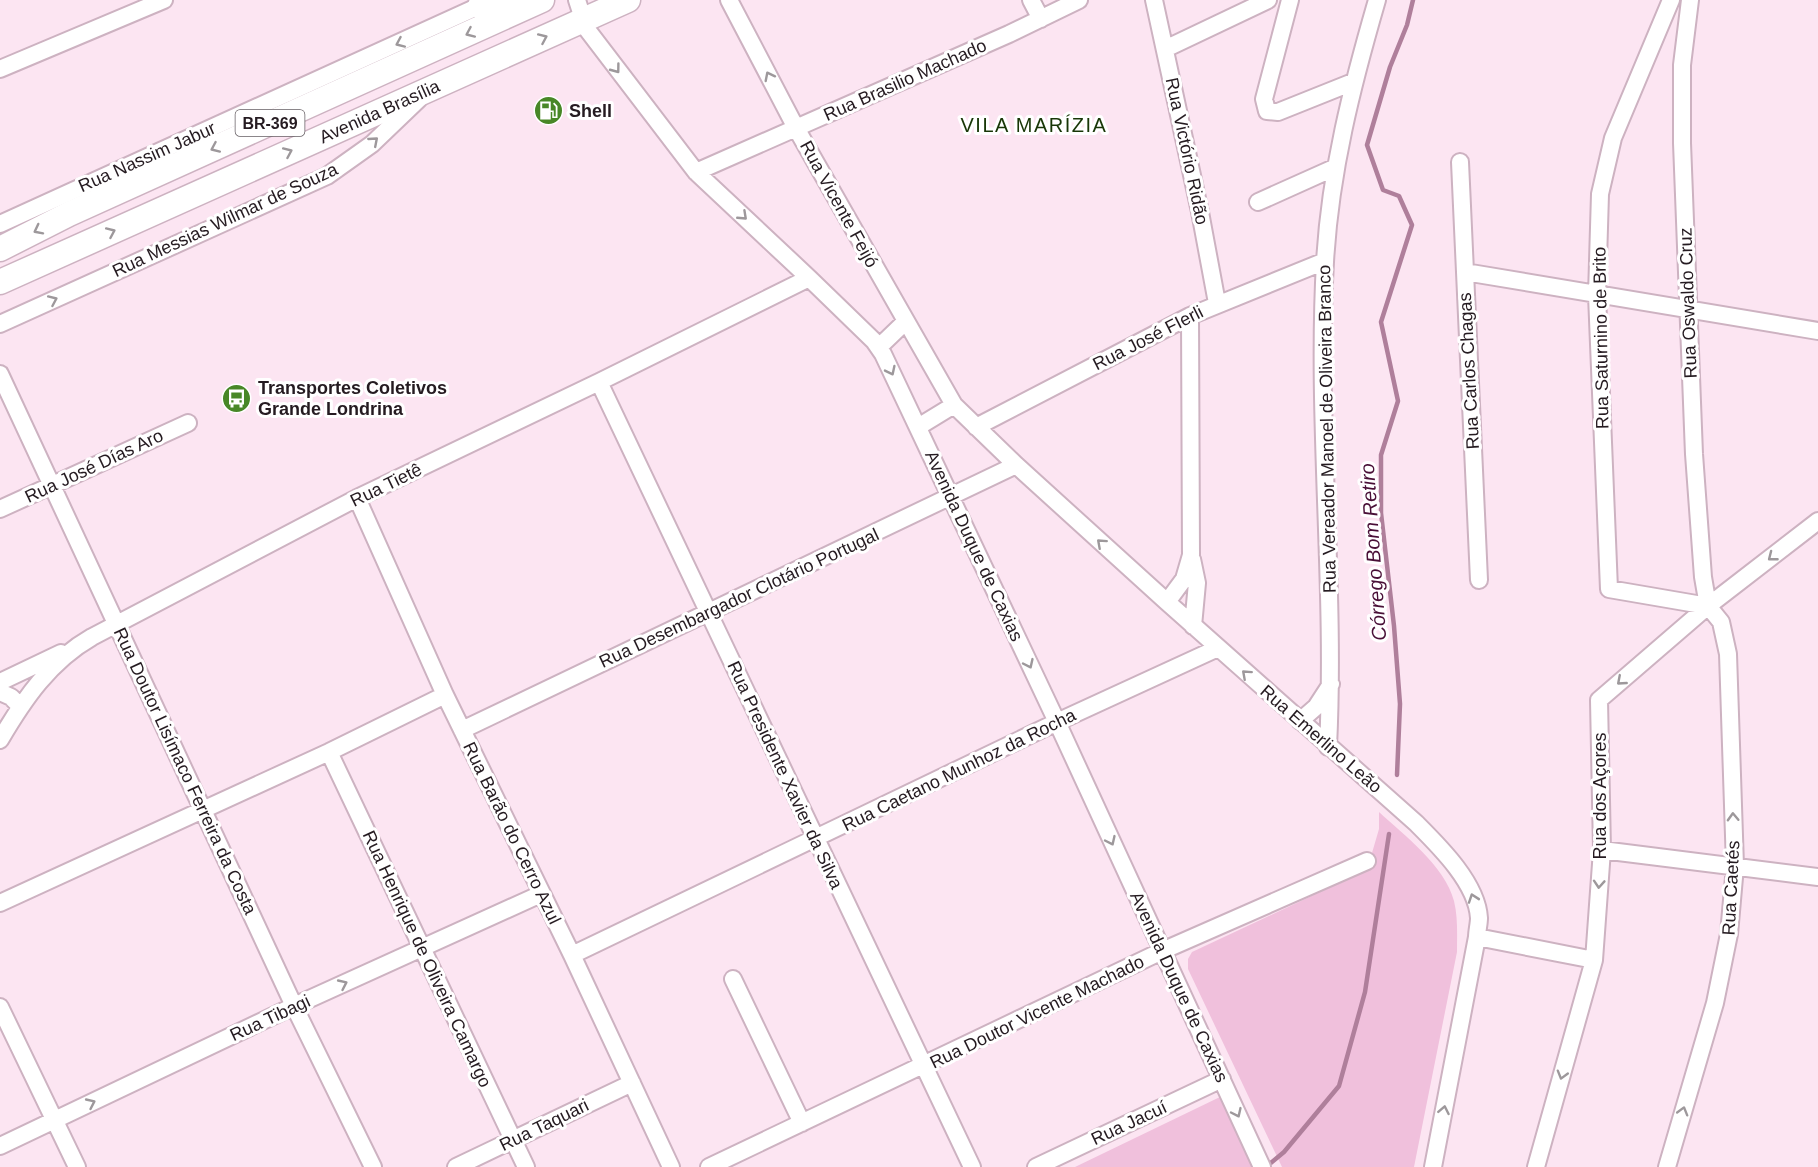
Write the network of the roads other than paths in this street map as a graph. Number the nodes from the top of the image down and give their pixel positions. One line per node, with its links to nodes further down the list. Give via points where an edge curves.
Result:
1 (164, 0): 17 (street)
2 (628, 0): 14 (highway, Avenida Brasília / BR-369)
3 (729, 0): 20 (street, Rua Vicente Feijó, one-way to 3)
4 (1031, 0): 15 (street)
5 (1079, 0): 15 (street, Rua Brasilio Machado)
6 (1154, 0): 16 (street, Rua Victório Ridão)
7 (1268, 0): 16 (street)
8 (1290, 0): 18 (street, via 1264,99 1267,111 1278,112)
9 (1377, 0): 18 (street, Rua Vereador Manoel de Oliveira Branco)
10 (1671, 0): 31 (street, Rua Saturnino de Brito, via 1613,138 1600,194)
11 (1690, 0): 33 (street, Rua Oswaldo Cruz, via 1682,65)
12 (537, 2): 13 (highway); 26 (highway, Avenida Brasília / BR-369, one-way to 26)
13 (486, 3): 25 (street, Rua Nassim Jabur, one-way to 25)
14 (580, 10): 19 (highway, Avenida Brasília / BR-369, one-way to 14); 23 (street, Avenida Duque de Caxias, one-way to 23, via 586,28)
15 (1041, 19): 20 (street, Rua Brasilio Machado)
16 (1165, 49): 32 (street, Rua Victório Ridão)
17 (0, 69)
18 (1353, 82): 22 (street, Rua Vereador Manoel de Oliveira Branco)
19 (432, 87): 30 (highway, Avenida Brasília / BR-369, one-way to 19); 36 (street, Rua Messias Wilmar de Souza, one-way to 19, via 327,176 372,144)
20 (796, 128): 23 (street, Rua Brasilio Machado); 35 (street, Rua Vicente Feijó)
21 (1460, 162): 28 (street, Rua Carlos Chagas)
22 (1336, 166): 24 (street); 27 (street, Rua Vereador Manoel de Oliveira Branco)
23 (696, 172): 29 (street, Avenida Duque de Caxias, one-way to 29)
24 (1258, 202)
25 (1, 220)
26 (0, 249)
27 (1325, 261): 32 (street, Rua José FIerli); 62 (street, Rua Vereador Manoel de Oliveira Branco, via 1323,375)
28 (1465, 272): 31 (street); 52 (street, Rua Carlos Chagas)
29 (809, 278): 38 (street, Avenida Duque de Caxias); 40 (street, Rua Tietê)
30 (0, 282)
31 (1597, 295): 33 (street); 54 (street, Rua Saturnino de Brito, via 1609,589)
32 (1217, 303): 34 (street, Rua José FIerli)
33 (1689, 310): 37 (street); 54 (street, Rua Oswaldo Cruz, via 1699,548)
34 (1190, 316): 44 (street, Rua José FIerli); 51 (street)
35 (905, 322): 38 (street); 41 (street, Rua Vicente Feijó)
36 (0, 324)
37 (1818, 331)
38 (879, 347): 43 (street, Avenida Duque de Caxias, one-way to 43)
39 (0, 374): 46 (street, Rua Doutor Lisímaco Ferreira da Costa)
40 (599, 382): 48 (street, Rua Tietê); 55 (street, Rua Presidente Xavier da Silva)
41 (954, 405): 43 (street); 44 (street, Rua Emerlino Leão)
42 (188, 423): 46 (street, Rua José Días Aro)
43 (918, 426): 47 (street, Avenida Duque de Caxias)
44 (976, 427): 45 (street, Rua Emerlino Leão)
45 (1016, 465): 47 (street, Rua Desembargador Clotário Portugal); 53 (street, Rua Emerlino Leão, one-way to 45)
46 (51, 486): 49 (street, Rua José Días Aro); 56 (street, Rua Doutor Lisímaco Ferreira da Costa)
47 (951, 497): 55 (street, Rua Desembargador Clotário Portugal); 66 (street, Avenida Duque de Caxias, one-way to 66)
48 (357, 498): 56 (street, Rua Tietê); 64 (street, Rua Barão do Cerro Azul)
49 (0, 509)
50 (1818, 521): 54 (street, Rua dos Açores, one-way to 54)
51 (1191, 555): 53 (street, via 1184,579); 57 (street, via 1197,583)
52 (1479, 580)
53 (1167, 602): 57 (street, Rua Emerlino Leão)
54 (1708, 606): 73 (street, Rua dos Açores, one-way to 73, via 1599,700); 75 (street, Rua Caetés, one-way to 54, via 1728,654 1720,622)
55 (708, 612): 67 (street, Rua Desembargador Clotário Portugal); 72 (street, Rua Presidente Xavier da Silva)
56 (116, 625): 58 (street, Rua Tietê); 71 (street, Rua Doutor Lisímaco Ferreira da Costa)
57 (1193, 626): 59 (street, Rua Emerlino Leão)
58 (73, 648): 60 (street); 61 (street, Rua Tietê)
59 (1218, 648): 65 (street, Rua Emerlino Leão, one-way to 59); 66 (street, Rua Caetano Munhoz da Rocha)
60 (31, 666): 61 (street, via 36,670); 63 (street)
61 (37, 683): 63 (street, Rua Tietê)
62 (1331, 683): 65 (street, via 1316,707); 69 (street, Rua Vereador Manoel de Oliveira Branco)
63 (7, 692): 68 (street, Rua Tietê)
64 (445, 695): 67 (street, Rua Barão do Cerro Azul); 70 (street)
65 (1300, 721): 69 (street, Rua Emerlino Leão)
66 (1057, 722): 72 (street, Rua Caetano Munhoz da Rocha); 81 (street, Avenida Duque de Caxias, one-way to 81)
67 (462, 730): 77 (street, Rua Barão do Cerro Azul)
68 (0, 740)
69 (1328, 747): 79 (street, Rua Emerlino Leão, one-way to 69, via 1479,917 1471,890 1443,850)
70 (329, 752): 71 (street); 80 (street, Rua Henrique de Oliveira Camargo)
71 (203, 808): 78 (street); 85 (street, Rua Doutor Lisímaco Ferreira da Costa)
72 (815, 839): 82 (street, Rua Caetano Munhoz da Rocha); 87 (street, Rua Presidente Xavier da Silva)
73 (1602, 850): 75 (street); 83 (street, Rua dos Açores, one-way to 83)
74 (1367, 861): 81 (street, Rua Doutor Vicente Machado)
75 (1735, 866): 76 (street); 105 (street, Rua Caetés, one-way to 75, via 1715,1003 1730,934)
76 (1818, 877)
77 (541, 894): 80 (street, Rua Tibagi); 82 (street, Rua Barão do Cerro Azul)
78 (0, 903)
79 (1477, 937): 83 (street); 103 (street, Rua Emerlino Leão, one-way to 79)
80 (422, 948): 85 (street, Rua Tibagi, one-way to 80); 92 (street, Rua Henrique de Oliveira Camargo)
81 (1162, 951): 87 (street, Rua Doutor Vicente Machado); 88 (street, Avenida Duque de Caxias)
82 (572, 955): 89 (street, Rua Barão do Cerro Azul)
83 (1594, 960): 104 (street, Rua dos Açores, one-way to 104)
84 (733, 979): 91 (street)
85 (294, 1006): 90 (street, Rua Tibagi, one-way to 85); 96 (street, Rua Doutor Lisímaco Ferreira da Costa)
86 (0, 1007): 90 (street)
87 (924, 1066): 91 (street, Rua Doutor Vicente Machado); 101 (street, Rua Presidente Xavier da Silva)
88 (1222, 1079): 94 (street, Avenida Duque de Caxias, one-way to 94); 102 (street, Rua Jacuí)
89 (632, 1083): 92 (street, Rua Taquari); 99 (street, Rua Barão do Cerro Azul)
90 (55, 1120): 93 (street, Rua Tibagi); 95 (street)
91 (802, 1123): 100 (street, Rua Doutor Vicente Machado)
92 (513, 1139): 97 (street, Rua Taquari); 98 (street, Rua Henrique de Oliveira Camargo)
93 (0, 1146)
94 (1259, 1160)
95 (77, 1167)
96 (373, 1167)
97 (456, 1167)
98 (526, 1167)
99 (671, 1167)
100 (709, 1167)
101 (972, 1167)
102 (1036, 1167)
103 (1433, 1167)
104 (1536, 1167)
105 (1667, 1167)

